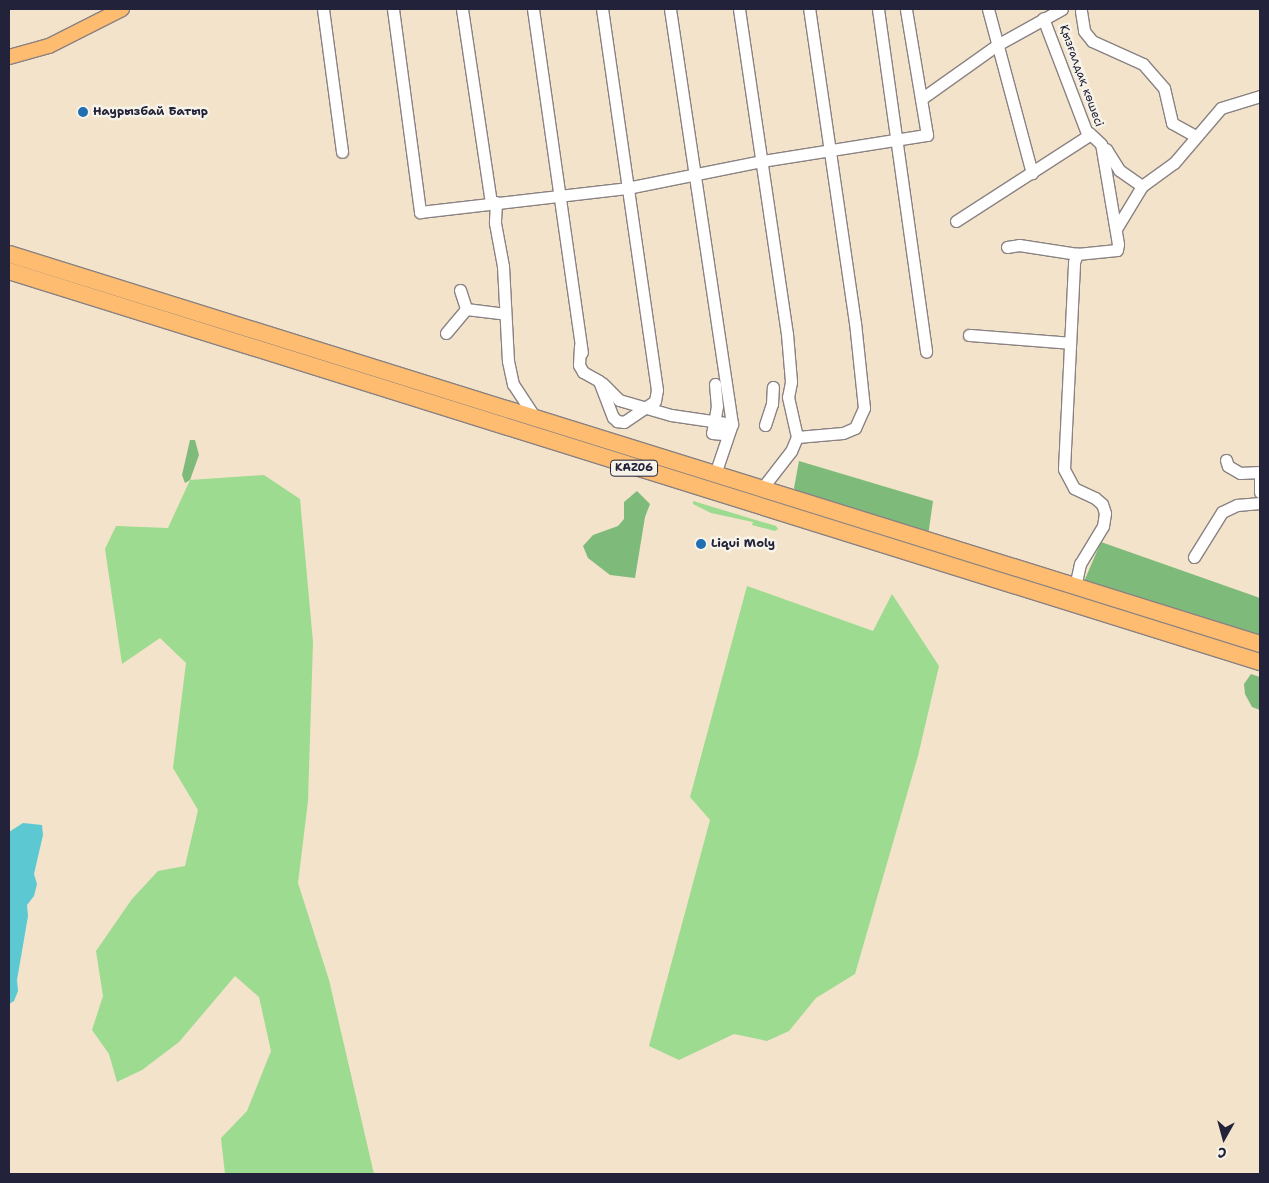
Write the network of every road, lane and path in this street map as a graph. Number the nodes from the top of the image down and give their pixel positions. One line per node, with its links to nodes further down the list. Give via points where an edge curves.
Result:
1 (122, 9): 17 (main road, via 49,46)
2 (323, 9): 25 (street)
3 (393, 9): 32 (street, via 420,212)
4 (462, 9): 32 (street)
5 (533, 9): 31 (street)
6 (602, 9): 30 (street)
7 (670, 9): 27 (street)
8 (740, 9): 26 (street)
9 (809, 9): 24 (street)
10 (878, 9): 22 (street)
11 (906, 9): 19 (street)
12 (988, 9): 16 (street)
13 (1057, 9): 15 (street)
14 (1078, 9): 20 (street, via 1084,31 1092,41 1142,64 1164,88 1172,123)
15 (1043, 18): 16 (street); 21 (street, Қызғалдақ көшесі)
16 (997, 45): 19 (street); 28 (street, via 1003,55)
17 (9, 57)
18 (1260, 96): 20 (street, via 1221,108)
19 (921, 99): 22 (street, via 927,135)
20 (1195, 136): 29 (street, via 1174,163)
21 (1086, 137): 23 (street); 28 (street)
22 (897, 141): 24 (street); 45 (street)
23 (1101, 144): 29 (street, via 1119,170); 34 (street)
24 (830, 151): 26 (street); 55 (street, via 864,408 855,428 821,437)
25 (342, 152)
26 (762, 161): 27 (street); 47 (street)
27 (694, 173): 30 (street); 53 (street)
28 (1032, 173): 33 (street)
29 (1142, 186): 34 (street)
30 (628, 188): 31 (street); 51 (street, via 657,390 655,401)
31 (558, 195): 32 (street); 46 (street, via 580,346 588,366)
32 (494, 202): 41 (street, via 494,222 503,266)
33 (956, 221)
34 (1116, 229): 37 (street, via 1117,250)
35 (1008, 247): 37 (street, via 1019,245)
36 (9, 254): 52 (highway, KАZ06)
37 (1077, 254): 44 (street)
38 (9, 271): 65 (highway, KАZ06)
39 (460, 290): 40 (street)
40 (466, 309): 41 (street); 42 (street)
41 (504, 314): 52 (street, via 513,384)
42 (446, 333)
43 (969, 335): 44 (street)
44 (1070, 343): 63 (street, via 1064,468 1074,488 1102,504 1105,513 1103,526 1080,564)
45 (926, 352)
46 (599, 381): 51 (street, via 619,400); 51 (street, via 617,421 624,422)
47 (791, 382): 50 (street); 55 (street, via 788,397)
48 (715, 384): 53 (street)
49 (773, 387): 50 (street)
50 (772, 404): 54 (street)
51 (647, 408): 53 (street)
52 (536, 420): 58 (highway, KАZ06)
53 (723, 423): 58 (street)
54 (765, 425)
55 (797, 437): 59 (street, via 791,451)
56 (1226, 460): 57 (street, via 1228,466 1240,472)
57 (1260, 473): 60 (street)
58 (715, 474): 59 (highway, KАZ06)
59 (763, 487): 63 (highway, KАZ06)
60 (1260, 492)
61 (1260, 503): 62 (street, via 1237,505 1222,512)
62 (1194, 556)
63 (1075, 587): 64 (highway, KАZ06)
64 (1260, 644)
65 (1260, 662)

